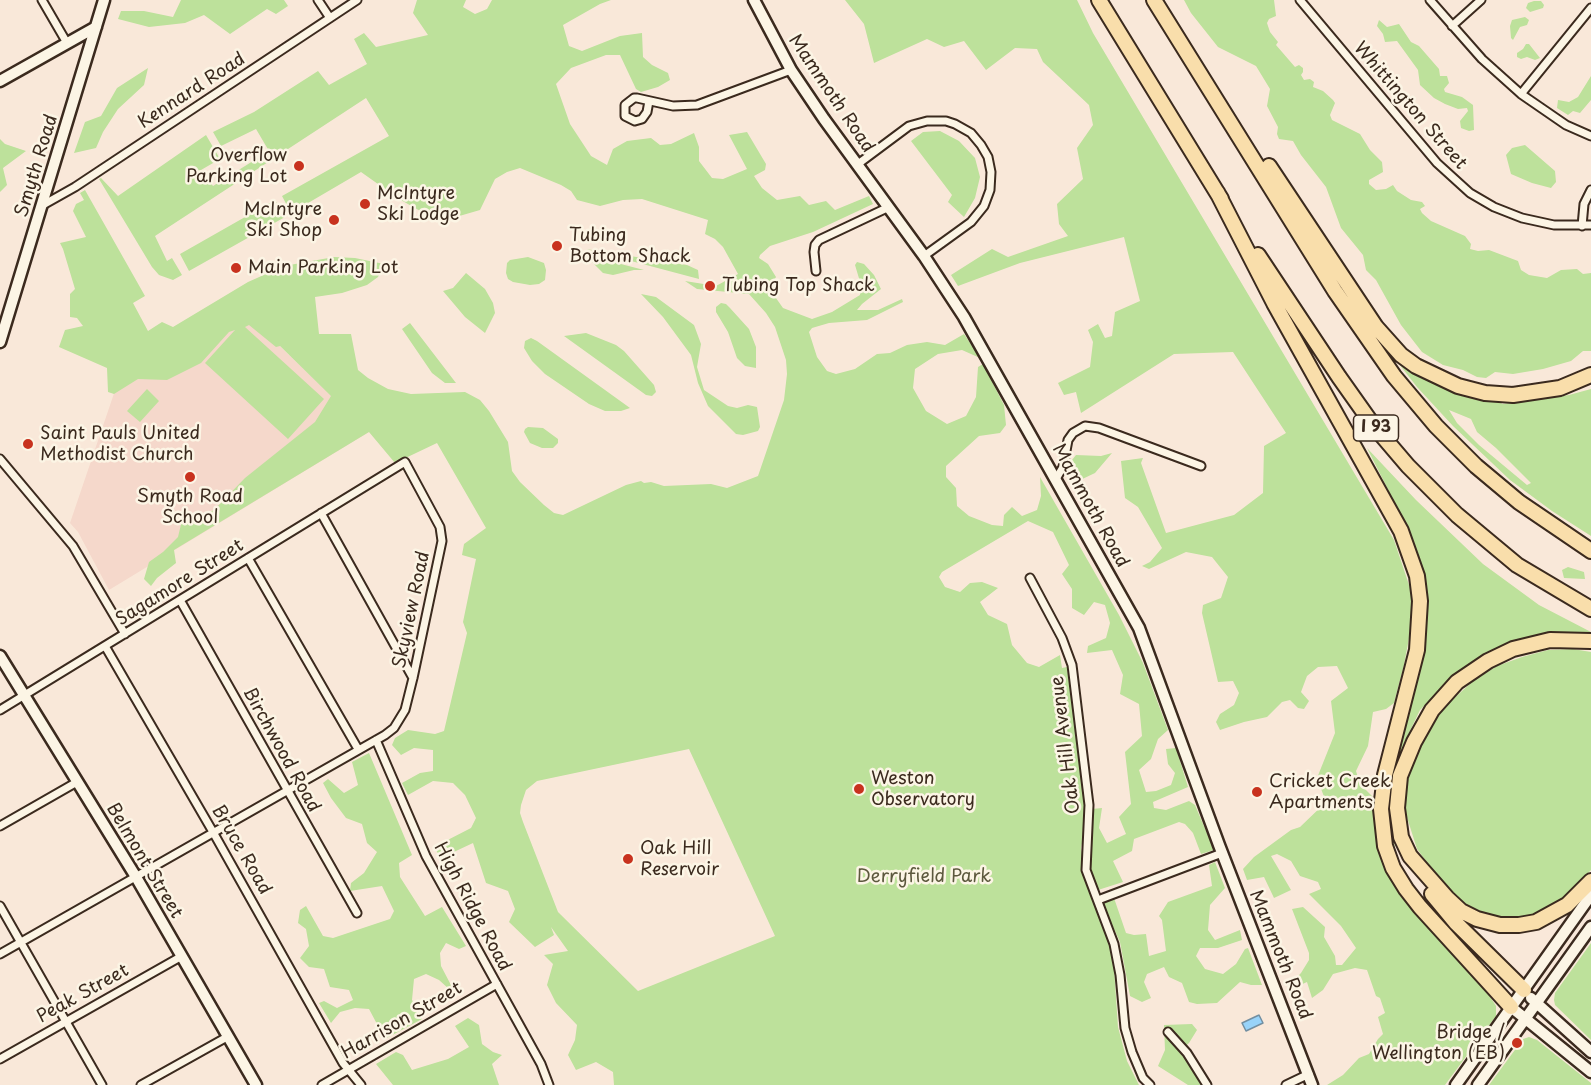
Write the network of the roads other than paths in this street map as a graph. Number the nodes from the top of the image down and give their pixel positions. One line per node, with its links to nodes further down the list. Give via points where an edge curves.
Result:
1 (42, 0): 15 (street)
2 (104, 0): 14 (main road, Smyth Road)
3 (318, 0): 12 (street)
4 (357, 0): 12 (street, Kennard Road)
5 (754, 0): 16 (main road, Mammoth Road)
6 (1099, 0): 24 (highway, I 93)
7 (1154, 0): 21 (highway, I 93)
8 (1300, 0): 28 (street, Whittington Street, via 1437,163 1465,189 1522,218)
9 (1430, 0): 13 (street)
10 (1481, 0): 13 (street)
11 (1591, 8): 18 (street)
12 (330, 18): 25 (street, Kennard Road)
13 (1452, 26): 18 (street)
14 (96, 27): 15 (main road); 25 (main road, Smyth Road)
15 (67, 43): 17 (main road)
16 (791, 70): 19 (street, via 696,105); 22 (main road, Mammoth Road)
17 (0, 81)
18 (1521, 94): 20 (street, via 1566,125)
19 (649, 101)
20 (1591, 136)
21 (1243, 141): 32 (highway, via 1265,161 1376,327 1416,366 1458,387 1514,395 1560,388); 38 (highway, I 93, via 1371,346 1417,405 1504,490)
22 (858, 164): 26 (main road, Mammoth Road); 29 (street, via 909,126 927,121 955,124 981,145 991,172 984,206 970,222)
23 (1591, 190): 28 (street, via 1584,204)
24 (1217, 192): 42 (highway, I 93, via 1339,377 1408,466 1457,515 1517,565); 71 (highway, via 1401,531 1417,576 1417,650 1385,775 1381,809 1385,846 1393,868 1420,907)
25 (43, 205): 31 (main road, Smyth Road)
26 (889, 207): 29 (main road, Mammoth Road); 30 (street, via 819,240 813,252)
27 (1591, 225): 28 (street, Whittington Street)
28 (1582, 226)
29 (924, 256): 36 (main road, Mammoth Road)
30 (816, 271)
31 (0, 342)
32 (1591, 375)
33 (0, 459): 43 (street, via 73,546)
34 (405, 462): 37 (street, Sagamore Street); 47 (street, Skyview Road, via 442,536)
35 (1201, 466): 36 (street, via 1086,426 1068,440 1063,467)
36 (1056, 479): 56 (main road, Mammoth Road, via 1143,636)
37 (321, 513): 39 (street, Sagamore Street); 47 (street)
38 (1591, 552)
39 (248, 558): 41 (street, Sagamore Street); 51 (street)
40 (1030, 578): 61 (street, Oak Hill Avenue, via 1072,665 1089,805 1085,865)
41 (180, 600): 43 (street, Sagamore Street); 53 (street, Birchwood Road)
42 (1591, 609)
43 (125, 634): 45 (street, Sagamore Street)
44 (1591, 641): 57 (highway, via 1550,640 1514,649 1472,670 1444,695 1422,725 1400,776 1397,818)
45 (105, 646): 48 (street, Sagamore Street); 55 (street, Bruce Road)
46 (0, 656): 48 (main road, Belmont Street)
47 (413, 678): 50 (street, Skyview Road, via 398,723)
48 (24, 696): 49 (street, Sagamore Street); 52 (main road, Belmont Street)
49 (0, 710)
50 (376, 740): 51 (street, Skyview Road); 68 (street, High Ridge Road, via 426,856)
51 (358, 749): 53 (street, Skyview Road)
52 (77, 782): 54 (street); 58 (main road, Belmont Street)
53 (286, 791): 55 (street, Skyview Road); 63 (street, Birchwood Road)
54 (0, 826)
55 (213, 832): 58 (street, Skyview Road); 78 (street, Bruce Road)
56 (1222, 853): 61 (street); 80 (main road, Mammoth Road)
57 (1410, 856): 59 (highway, via 1461,911 1500,925 1528,924 1544,918 1567,905); 69 (highway, via 1427,888 1449,915)
58 (136, 876): 65 (street, Skyview Road); 67 (main road, Belmont Street)
59 (1591, 881)
60 (1591, 896): 69 (main road)
61 (1098, 900): 87 (street, Oak Hill Avenue, via 1118,960 1127,1036 1138,1068)
62 (0, 906): 65 (street)
63 (357, 913)
64 (1591, 927): 70 (main road)
65 (21, 942): 66 (street, Skyview Road); 73 (street)
66 (0, 954)
67 (182, 956): 73 (street, Peak Street); 75 (main road, Belmont Street)
68 (497, 984): 78 (street, Harrison Street); 86 (street, High Ridge Road, via 542,1064)
69 (1524, 990): 70 (main road); 71 (main road)
70 (1536, 1002): 72 (main road); 76 (main road)
71 (1511, 1006): 72 (main road); 91 (main road)
72 (1525, 1019): 79 (main road); 92 (main road)
73 (66, 1020): 77 (street, Peak Street); 81 (street)
74 (1168, 1032): 88 (street)
75 (227, 1036): 82 (street); 83 (main road, Belmont Street)
76 (1591, 1052)
77 (0, 1059)
78 (349, 1069): 84 (street, Harrison Street); 85 (street, Bruce Road)
79 (1591, 1072)
80 (1309, 1074): 89 (street); 90 (main road, Mammoth Road)
81 (102, 1085)
82 (141, 1085)
83 (256, 1085)
84 (322, 1085)
85 (361, 1085)
86 (549, 1085)
87 (1150, 1085)
88 (1207, 1085)
89 (1286, 1085)
90 (1313, 1085)
91 (1456, 1085)
92 (1478, 1085)

